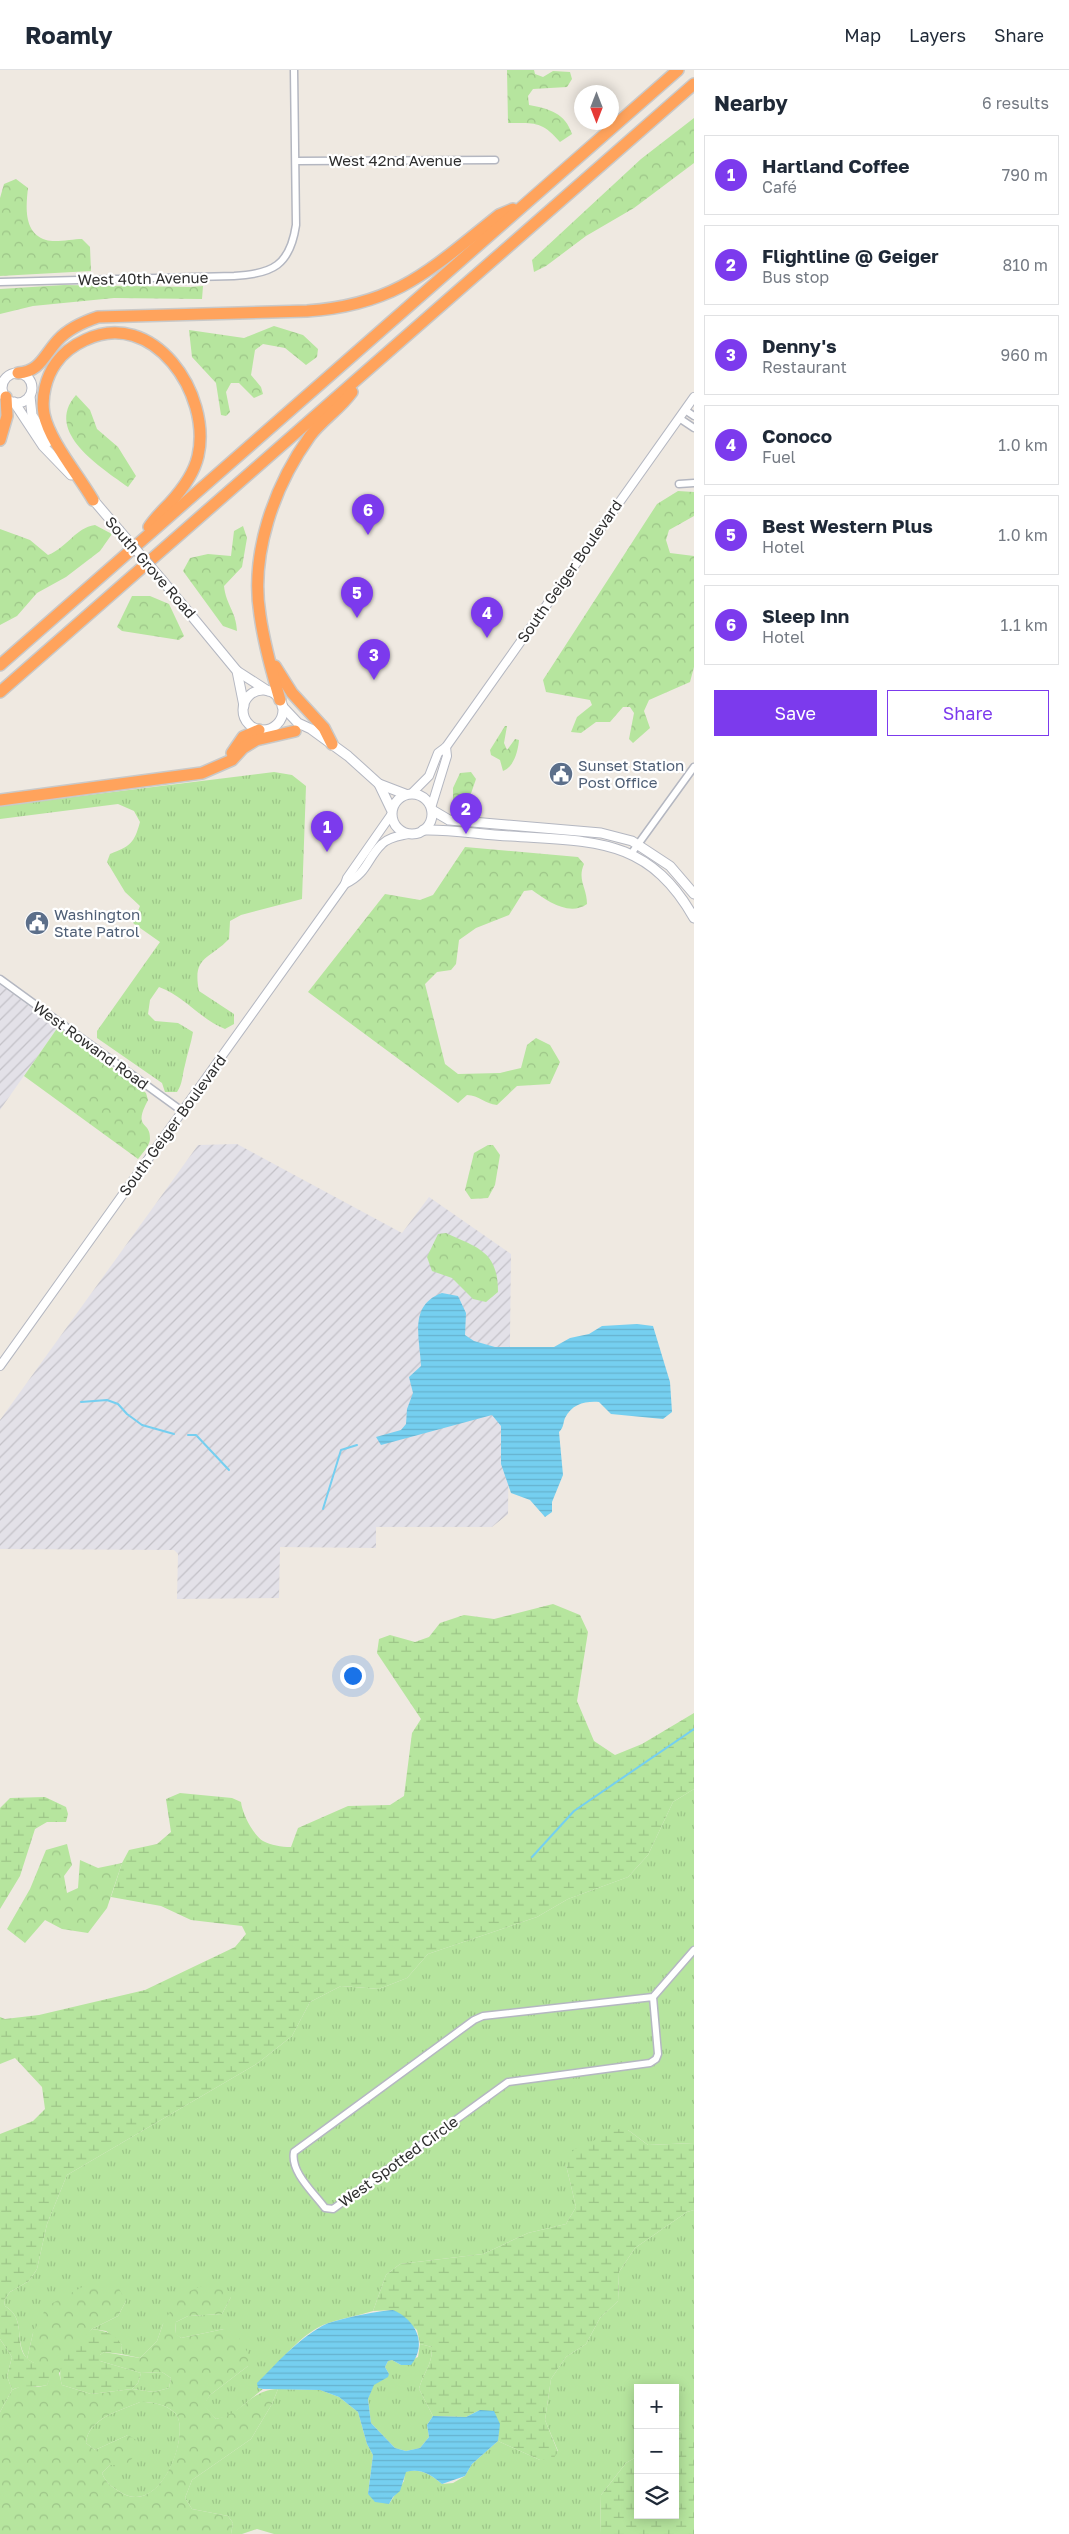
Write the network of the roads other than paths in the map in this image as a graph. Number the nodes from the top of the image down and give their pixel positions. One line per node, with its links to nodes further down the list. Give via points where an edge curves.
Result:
1 (294, 70): 4 (street)
2 (678, 70): 6 (highway)
3 (694, 84): 8 (highway)
4 (296, 160): 5 (street, West 42nd Avenue); 7 (street, West 40th Avenue, via 293,242 283,261 267,271 244,276)
5 (495, 160)
6 (524, 204): 10 (highway, via 499,215 415,280 373,300 338,309 307,311 98,317 82,322 67,333 34,370); 23 (highway)
7 (0, 282)
8 (367, 370): 24 (highway, via 349,396 310,436 284,478 275,500 259,575 260,614); 27 (highway)
9 (0, 374): 10 (main road)
10 (15, 374): 11 (main road, via 5,380); 12 (main road, via 30,381)
11 (6, 395): 12 (main road, via 23,402); 18 (highway, via 7,416); 19 (main road, South Grove Road, via 43,446)
12 (30, 396): 19 (main road, South Grove Road, via 32,415)
13 (694, 397): 14 (street, South Geiger Boulevard)
14 (685, 410): 15 (street); 16 (street, South Geiger Boulevard)
15 (694, 416)
16 (680, 418): 17 (street); 35 (street, South Geiger Boulevard)
17 (694, 428)
18 (0, 440)
19 (63, 466): 22 (main road, South Grove Road)
20 (694, 483): 21 (street)
21 (678, 484)
22 (92, 500): 23 (highway, via 48,424 44,405 46,381 59,359 79,342 101,334 127,335 152,345 180,371 193,395 200,424 197,458 190,474); 26 (main road, South Grove Road, bridge, via 183,603)
23 (141, 542): 25 (highway)
24 (267, 651): 29 (highway); 34 (highway, via 300,704 324,728)
25 (0, 665)
26 (236, 671): 28 (main road, South Grove Road); 30 (main road, South Grove Road)
27 (0, 692)
28 (270, 692): 29 (main road); 30 (main road, via 250,695)
29 (281, 703): 31 (main road, via 280,719); 34 (main road, via 298,724)
30 (244, 706): 32 (main road, via 248,723)
31 (271, 728): 32 (main road); 33 (main road)
32 (259, 730): 36 (highway, via 243,737)
33 (295, 731): 34 (main road); 36 (highway, via 256,740)
34 (327, 741): 38 (main road)
35 (446, 746): 39 (street, South Geiger Boulevard, via 438,753 429,776); 41 (street, South Geiger Boulevard, via 447,756)
36 (223, 764): 40 (highway, via 202,773)
37 (694, 767): 45 (street)
38 (379, 784): 39 (main road); 42 (main road)
39 (408, 794): 41 (main road, via 424,797); 42 (main road, via 399,798)
40 (0, 800)
41 (432, 809): 43 (main road, via 431,820); 45 (main road, via 448,820 601,833)
42 (391, 812): 44 (main road, via 398,829); 47 (street, South Geiger Boulevard)
43 (423, 830): 44 (main road); 46 (main road, via 580,841)
44 (408, 834): 47 (street, South Geiger Boulevard, via 382,844 364,870)
45 (639, 843): 46 (street); 48 (main road, via 670,866)
46 (632, 854): 49 (main road, via 656,868 671,883)
47 (345, 884): 51 (street, South Geiger Boulevard)
48 (694, 894)
49 (694, 918)
50 (0, 979): 51 (street, West Rowand Road)
51 (182, 1111): 52 (street, South Geiger Boulevard)
52 (0, 1366)
53 (694, 1950): 54 (street)
54 (653, 1997): 54 (street, West Spotted Circle, via 483,2016 474,2020 294,2152 292,2161 295,2169 325,2208 333,2209 508,2082 650,2063 658,2054)

